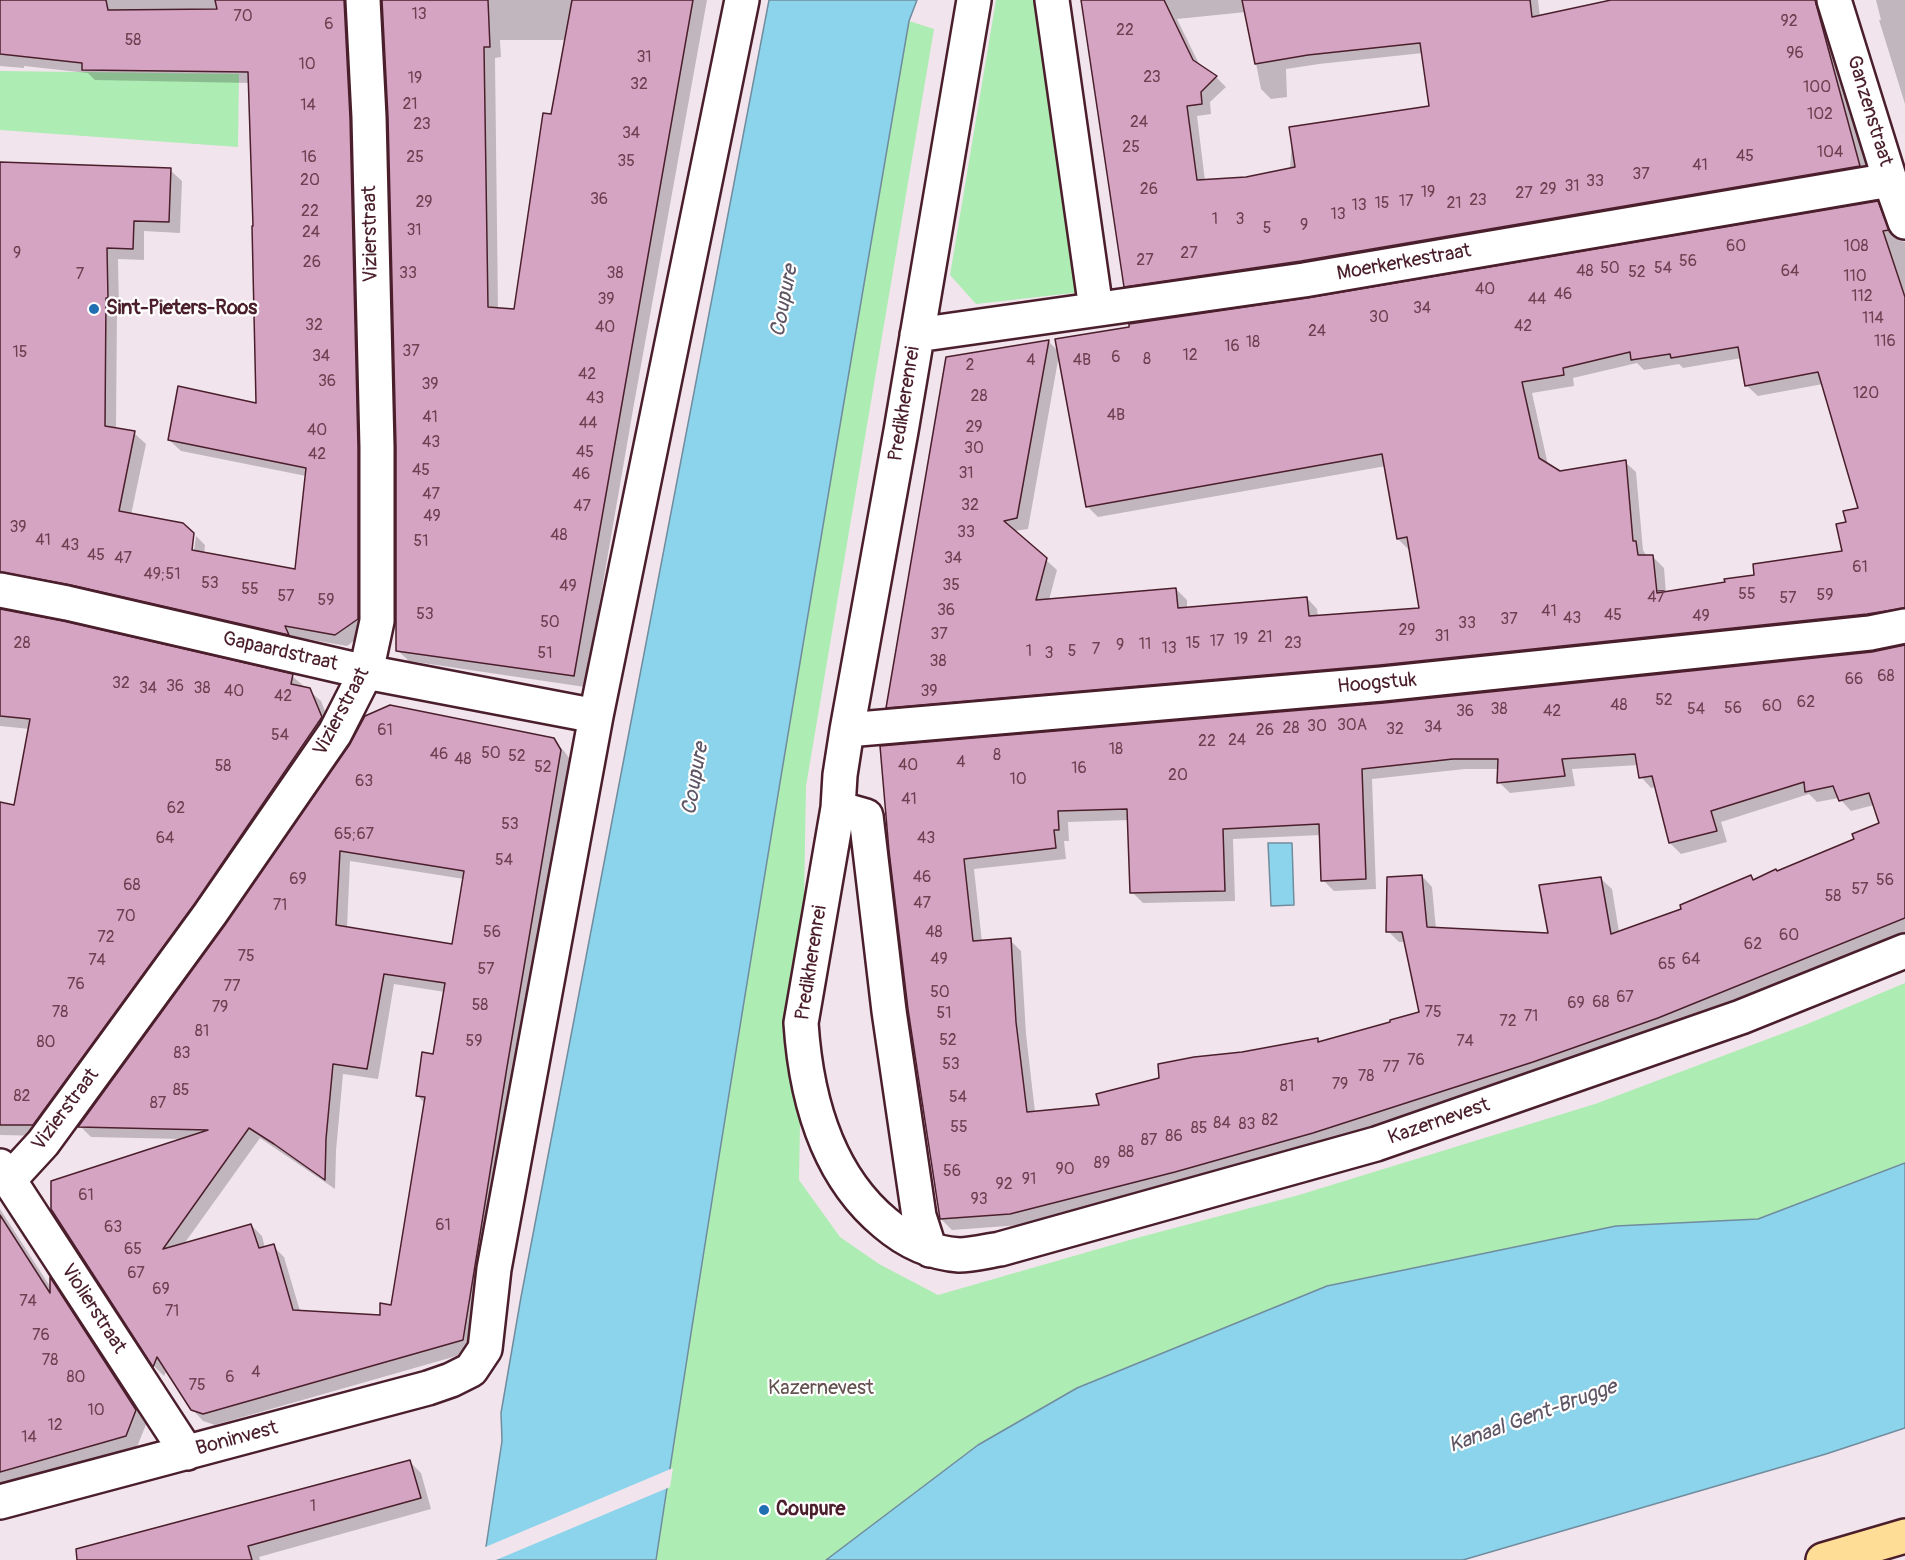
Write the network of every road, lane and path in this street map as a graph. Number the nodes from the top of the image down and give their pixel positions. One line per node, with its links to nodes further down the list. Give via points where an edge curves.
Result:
1 (363, 0): 12 (street, Vizierstraat, via 377,447 377,621)
2 (742, 0): 13 (street)
3 (974, 0): 9 (street, Predikherenrei)
4 (1052, 0): 8 (street)
5 (1834, 0): 6 (street, Ganzenstraat)
6 (1890, 180): 7 (street, Ganzenstraat); 8 (street, Moerkerkestraat, via 1304,280)
7 (1905, 222)
8 (1096, 309): 9 (street, Moerkerkestraat)
9 (917, 335): 14 (street, Predikherenrei)
10 (0, 590): 12 (street, Gapaardstraat)
11 (1905, 626): 14 (street, Hoogstuk, via 1382,684)
12 (366, 672): 13 (street, Gapaardstraat); 17 (street, Vizierstraat, via 335,733 210,914 43,1143)
13 (596, 716): 19 (street, Boninvest, via 494,1269 485,1349 471,1370 452,1380)
14 (847, 730): 15 (street, Predikherenrei)
15 (838, 808): 18 (street, via 866,816 919,1216); 18 (street, Predikherenrei, via 801,1023 809,1089 824,1139 843,1178 868,1209 898,1234)
16 (1905, 951): 18 (street, Kazernevest, via 1741,1017 1376,1144 999,1249)
17 (5, 1173): 19 (street, Violierstraat)
18 (945, 1253)
19 (187, 1453): 20 (street, Boninvest)
20 (0, 1502)
21 (1905, 1536): 22 (main road)
22 (1823, 1560)

